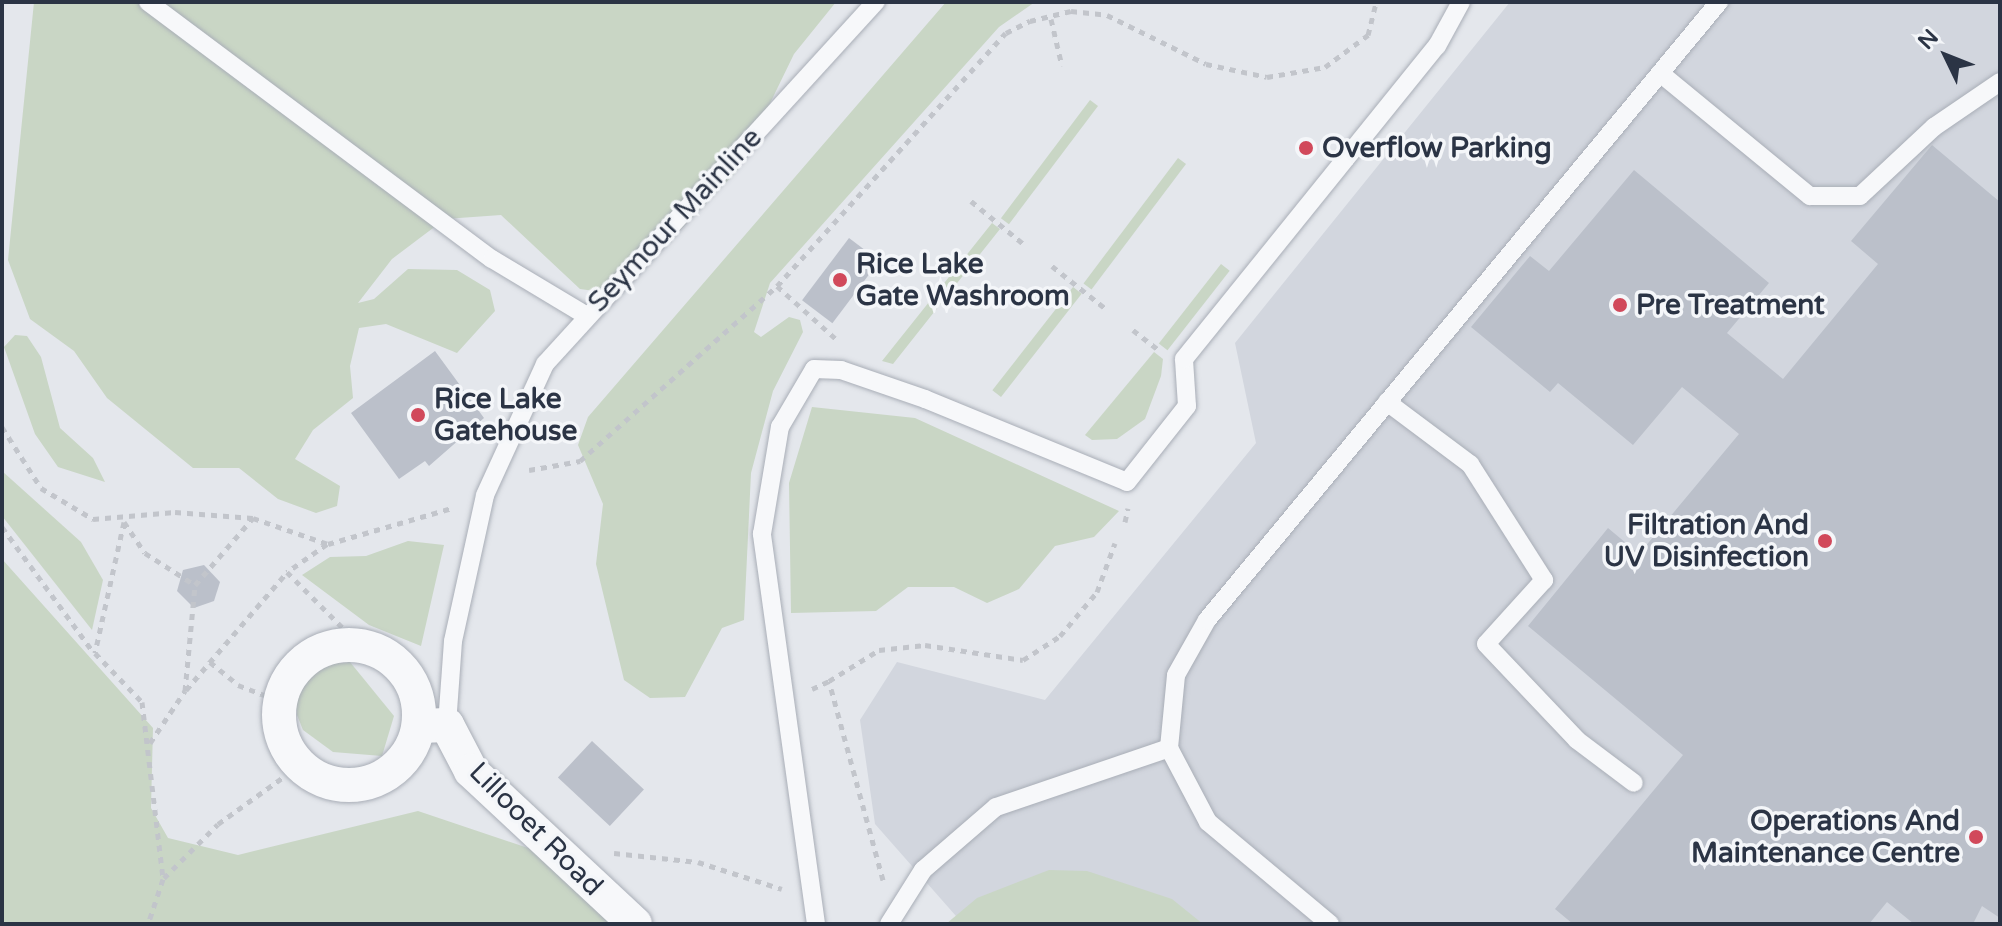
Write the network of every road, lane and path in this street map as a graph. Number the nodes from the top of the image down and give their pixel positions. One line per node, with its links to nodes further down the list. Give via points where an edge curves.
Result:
1 (148, 2): 15 (lane, via 492,259)
2 (876, 2): 15 (lane, Seymour Mainline)
3 (1376, 2): 6 (path, via 1368,35 1325,67 1267,77 1206,64 1107,15 1071,11)
4 (1461, 2): 42 (lane, via 1437,46 1184,359 1187,406 1127,482 925,399 841,370 814,369 780,427 762,534)
5 (1719, 2): 8 (lane)
6 (1051, 19): 7 (path); 13 (path, via 1006,33)
7 (1062, 66)
8 (1660, 73): 9 (lane, via 1810,196 1860,196 1934,127); 19 (lane)
9 (2000, 82)
10 (971, 201): 11 (path)
11 (1026, 246)
12 (1052, 266): 14 (path)
13 (777, 286): 17 (path); 21 (path, via 580,461 536,467)
14 (1106, 309)
15 (587, 316): 21 (lane, Seymour Mainline, via 545,364)
16 (1133, 330): 18 (path)
17 (836, 339)
18 (1165, 356)
19 (1387, 402): 36 (lane, via 1207,620 1176,675); 38 (lane, via 1470,464 1544,580 1486,644 1577,740)
20 (2, 427): 23 (path, via 41,488 93,519)
21 (485, 495): 26 (path, via 400,528); 34 (lane, Seymour Mainline)
22 (253, 518): 23 (path, via 175,512); 26 (path); 28 (path)
23 (124, 522): 28 (path, via 145,553); 30 (path)
24 (2, 527): 30 (path)
25 (1115, 543): 41 (path, via 1097,592 1060,636 1023,660 925,645 879,650 829,681)
26 (328, 544): 27 (path)
27 (287, 572): 29 (path); 31 (path)
28 (195, 585): 32 (path)
29 (362, 647): 33 (street, via 328,646 307,655); 34 (street, via 407,675)
30 (95, 653): 35 (path, via 142,702)
31 (210, 662): 32 (path); 33 (path, via 238,685)
32 (185, 691): 35 (path)
33 (277, 700): 37 (street, via 276,732)
34 (434, 726): 37 (street, via 400,769 368,783 329,777); 44 (street, Lillooet Road, via 471,771)
35 (150, 744): 40 (path, via 148,786)
36 (1169, 748): 45 (lane, via 996,807 923,870); 46 (lane, via 1208,822)
37 (303, 763): 40 (path, via 218,824)
38 (1634, 783)
39 (606, 851): 42 (path, via 766,880)
40 (163, 879): 43 (path)
41 (882, 898)
42 (815, 916)
43 (148, 924)
44 (635, 924)
45 (889, 924)
46 (1330, 924)

